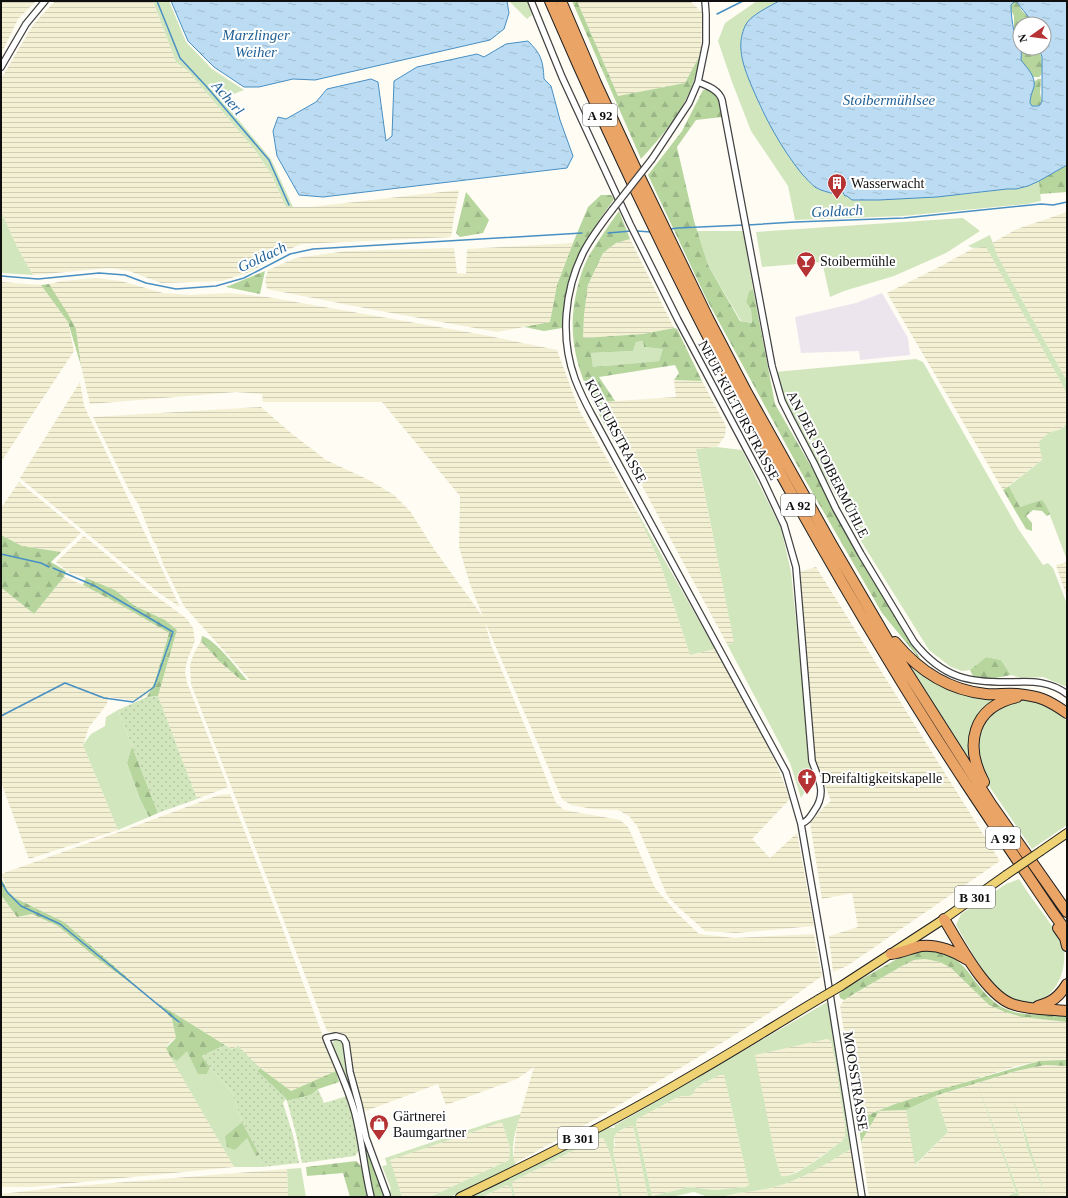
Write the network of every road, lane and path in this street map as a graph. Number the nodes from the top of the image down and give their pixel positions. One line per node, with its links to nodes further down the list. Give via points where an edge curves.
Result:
1 (45, 1): 6 (street, via 26,24)
2 (531, 1): 15 (street, NEUE KULTURSTRASSE, via 562,77 630,224 784,525 796,567 812,761 822,790 819,805 807,822)
3 (550, 1): 8 (highway, A 92, via 588,86)
4 (561, 1): 8 (highway, A 92)
5 (705, 1): 7 (street, KULTURSTRASSE, via 706,43)
6 (1, 67)
7 (698, 82): 11 (street, AN DER STOIBERMÜHLE, via 716,91 722,100 772,366 782,401 852,538 914,642 937,665 968,680 1036,682 1053,686); 15 (street, KULTURSTRASSE, bridge, via 689,103 652,159 584,250 570,288 566,315 569,357 573,373 592,415 786,772)
8 (657, 226): 9 (highway, A 92)
9 (662, 236): 10 (highway, A 92, via 825,532); 18 (highway, A 92, via 700,323 828,558 886,658 952,763)
10 (872, 612): 12 (highway, via 881,619 906,656 942,682 987,694); 14 (highway, A 92)
11 (1067, 694)
12 (1025, 696): 13 (highway, via 1039,697); 14 (highway, via 1002,702 992,708 976,729 973,743 974,758 989,792)
13 (1067, 713)
14 (991, 804): 17 (highway, A 92)
15 (802, 824): 30 (street, MOOSSTRASSE)
16 (1067, 833): 19 (main road, B 301, bridge)
17 (1067, 912)
18 (1053, 913): 20 (highway, A 92); 21 (highway, via 1055,923)
19 (944, 919): 22 (main road, B 301); 23 (highway)
20 (1067, 932)
21 (1067, 946)
22 (891, 954): 23 (highway, via 929,946 959,954); 29 (main road, B 301, bridge, via 694,1075 514,1172)
23 (970, 961): 25 (highway, via 998,996 1014,1005)
24 (1067, 984): 25 (highway, via 1061,994 1048,1003)
25 (1032, 1008): 26 (highway)
26 (1067, 1011)
27 (387, 1195): 28 (street, via 366,1138 350,1072 346,1043 343,1038 336,1036 326,1038 353,1108)
28 (371, 1197)
29 (460, 1197)
30 (862, 1197)

